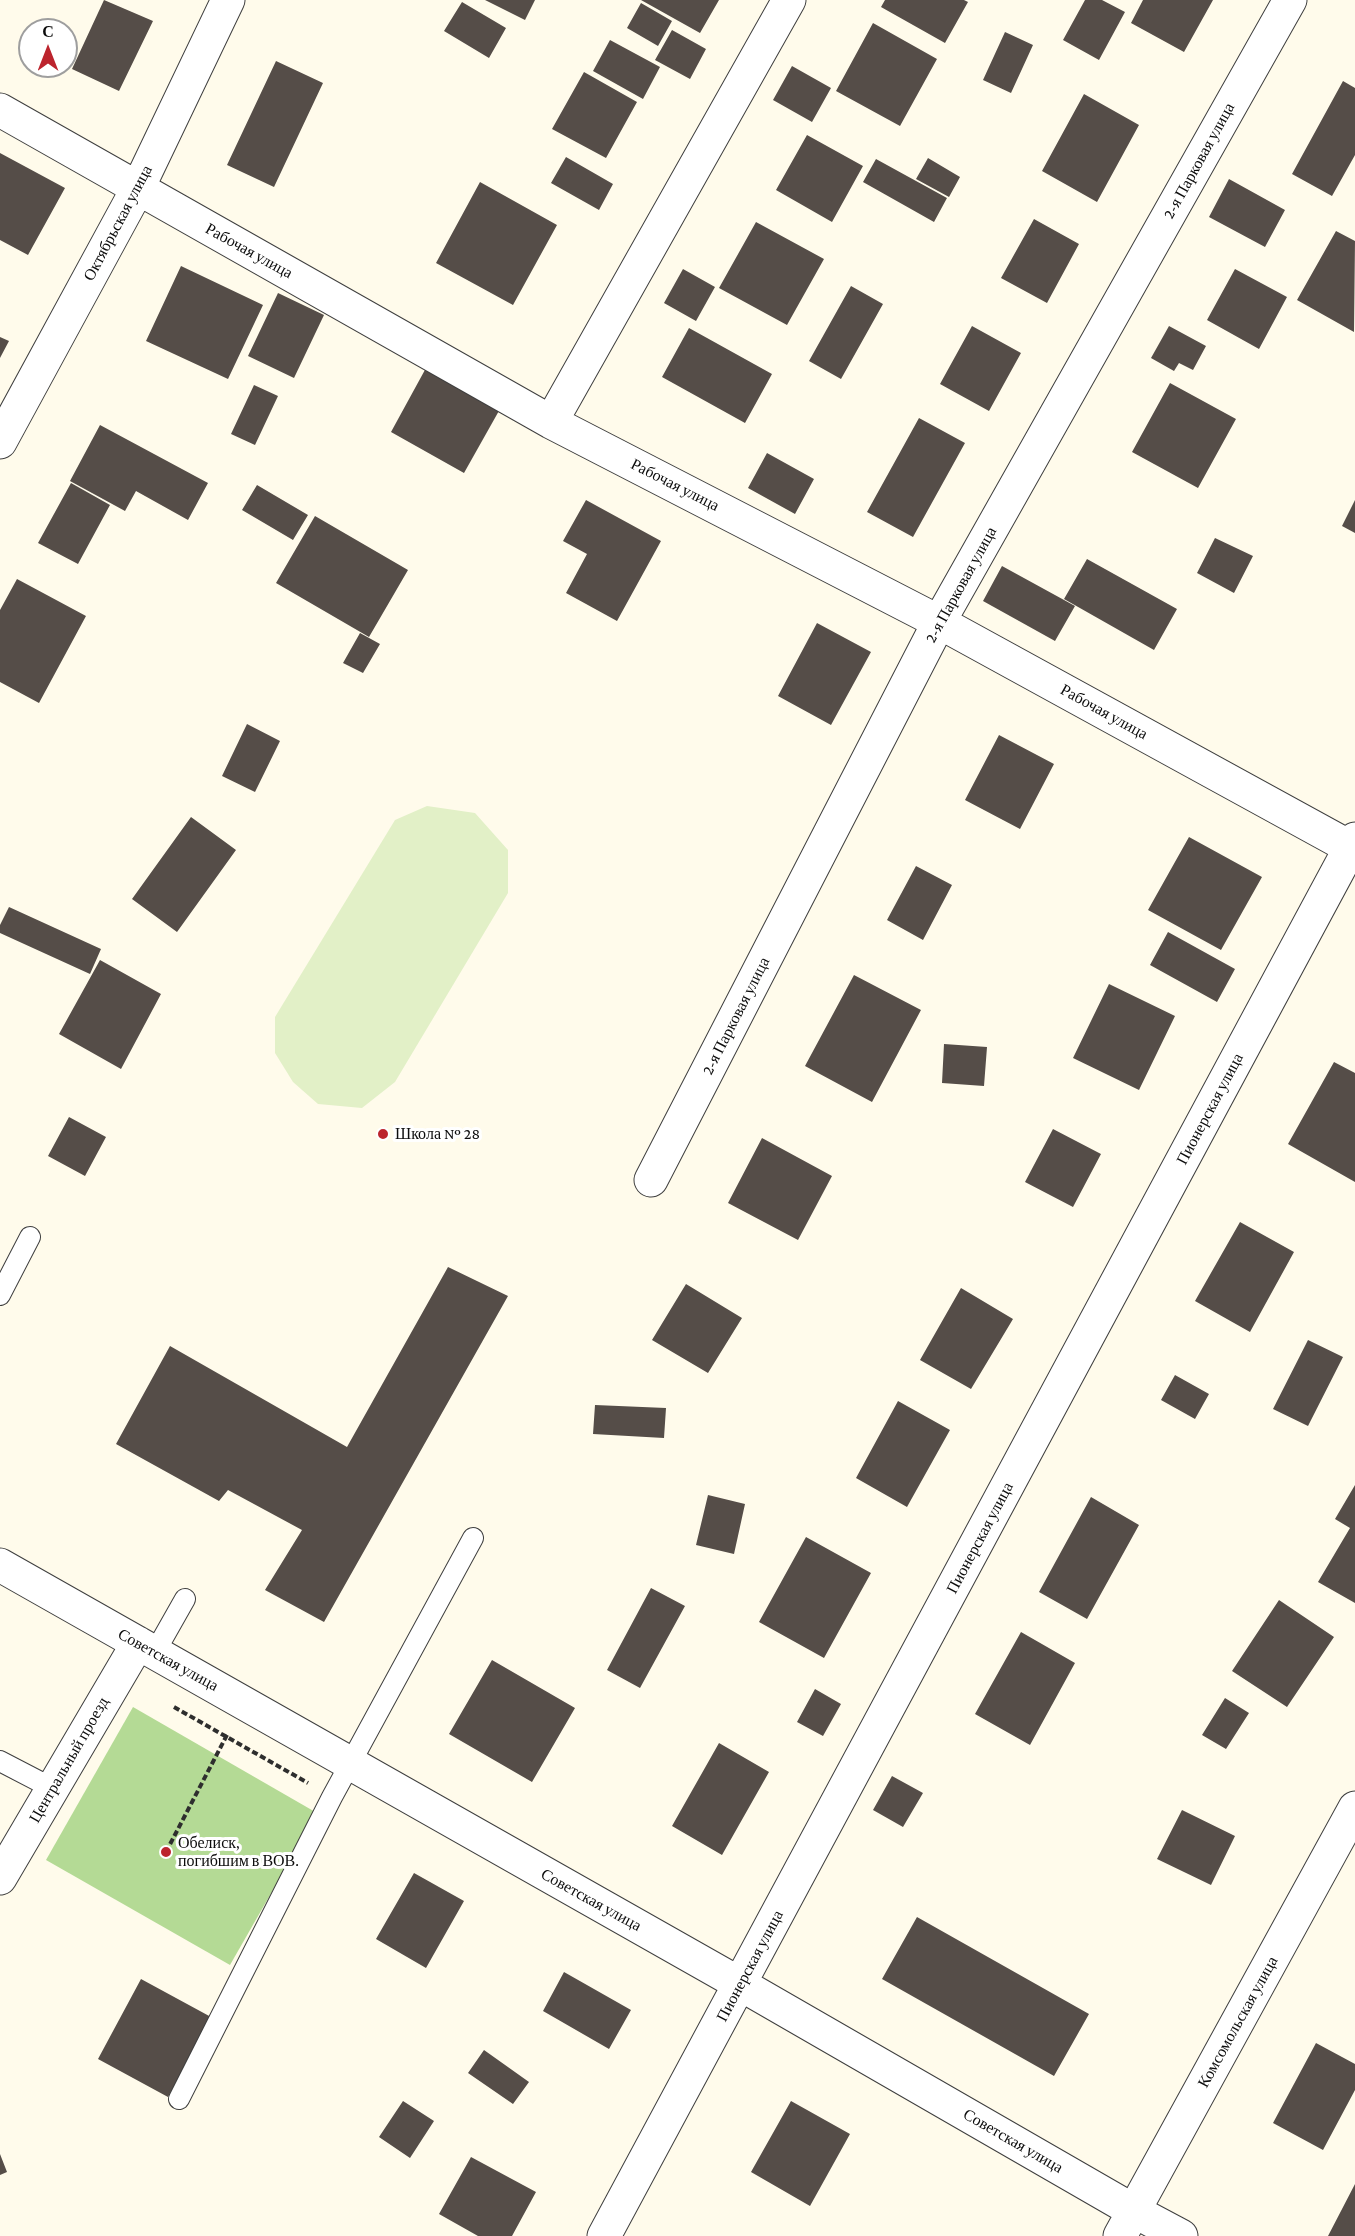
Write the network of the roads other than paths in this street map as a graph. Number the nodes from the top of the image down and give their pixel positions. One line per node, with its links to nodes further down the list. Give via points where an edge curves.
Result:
1 (228, 0): 5 (street, Октябрьская улица)
2 (789, 0): 6 (street)
3 (1290, 0): 8 (street, 2-я Парковая улица)
4 (0, 110): 5 (street, Рабочая улица)
5 (138, 188): 6 (street, Рабочая улица); 7 (street, Октябрьская улица)
6 (552, 422): 8 (street, Рабочая улица)
7 (0, 442)
8 (939, 622): 9 (street, Рабочая улица); 10 (street, 2-я Парковая улица)
9 (1353, 845): 22 (street, Пионерская улица)
10 (651, 1180)
11 (30, 1237): 12 (lane)
12 (0, 1295)
13 (473, 1538): 18 (lane)
14 (0, 1565): 16 (street, Советская улица)
15 (184, 1599): 16 (lane)
16 (146, 1647): 18 (street, Советская улица); 19 (street, Центральный проезд)
17 (0, 1761): 19 (lane)
18 (350, 1765): 22 (street, Советская улица); 23 (lane)
19 (52, 1788): 21 (street, Центральный проезд)
20 (1355, 1808): 24 (street, Комсомольская улица)
21 (0, 1878)
22 (740, 1984): 24 (street, Советская улица); 25 (street, Пионерская улица)
23 (179, 2099)
24 (1127, 2224): 26 (street, Советская улица)
25 (604, 2236)
26 (1181, 2236)

